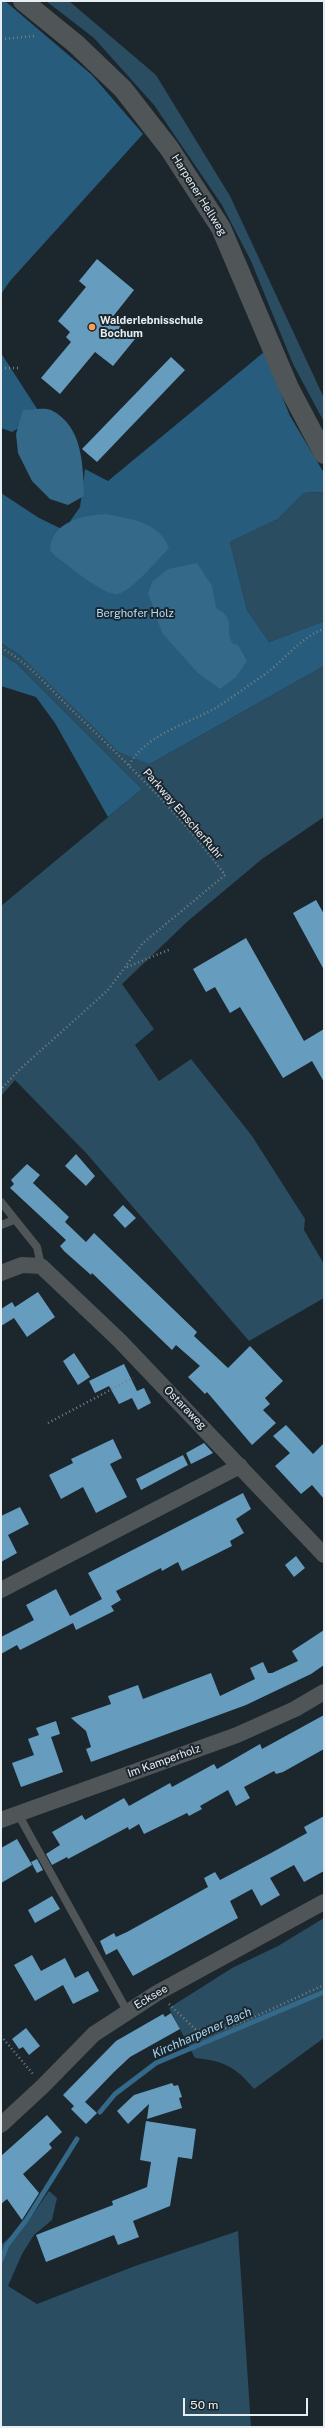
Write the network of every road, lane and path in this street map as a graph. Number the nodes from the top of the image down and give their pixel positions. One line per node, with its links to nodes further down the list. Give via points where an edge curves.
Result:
1 (23, 1): 2 (street, Harpener Hellweg)
2 (60, 30): 3 (path, via 50,34); 6 (street, Harpener Hellweg, via 123,89 168,148 221,228 286,381)
3 (1, 39)
4 (1, 368): 5 (path)
5 (18, 368)
6 (324, 454)
7 (324, 629): 9 (path, Parkway EmscherRuhr, via 304,639 277,665 219,706 150,742 136,752)
8 (1, 648): 9 (path, via 32,671)
9 (129, 764): 11 (path, Parkway EmscherRuhr, via 205,848 225,875 143,943)
10 (171, 949): 11 (path)
11 (126, 967): 12 (path, Parkway EmscherRuhr, via 108,990)
12 (1, 1089)
13 (1, 1202): 14 (lane)
14 (14, 1220): 15 (lane); 16 (lane, via 37,1247)
15 (1, 1225)
16 (41, 1266): 17 (street, via 22,1265); 18 (street, Ostaraweg)
17 (1, 1273)
18 (148, 1370): 19 (path); 20 (street, Ostaraweg)
19 (48, 1422)
20 (240, 1466): 21 (street, Ostaraweg); 22 (street)
21 (324, 1555)
22 (1, 1590)
23 (324, 1692): 24 (street, Im Kamperholz, via 237,1735)
24 (18, 1814): 25 (street, Im Kamperholz); 29 (lane)
25 (1, 1820)
26 (324, 1902): 28 (street, Ecksee)
27 (324, 1985): 28 (path, via 210,2034 195,2029)
28 (157, 1993): 29 (street, Ecksee)
29 (127, 2011): 31 (street, Ecksee, via 94,2034)
30 (1, 2036): 31 (path)
31 (43, 2086): 32 (street, Ecksee)
32 (1, 2125)

